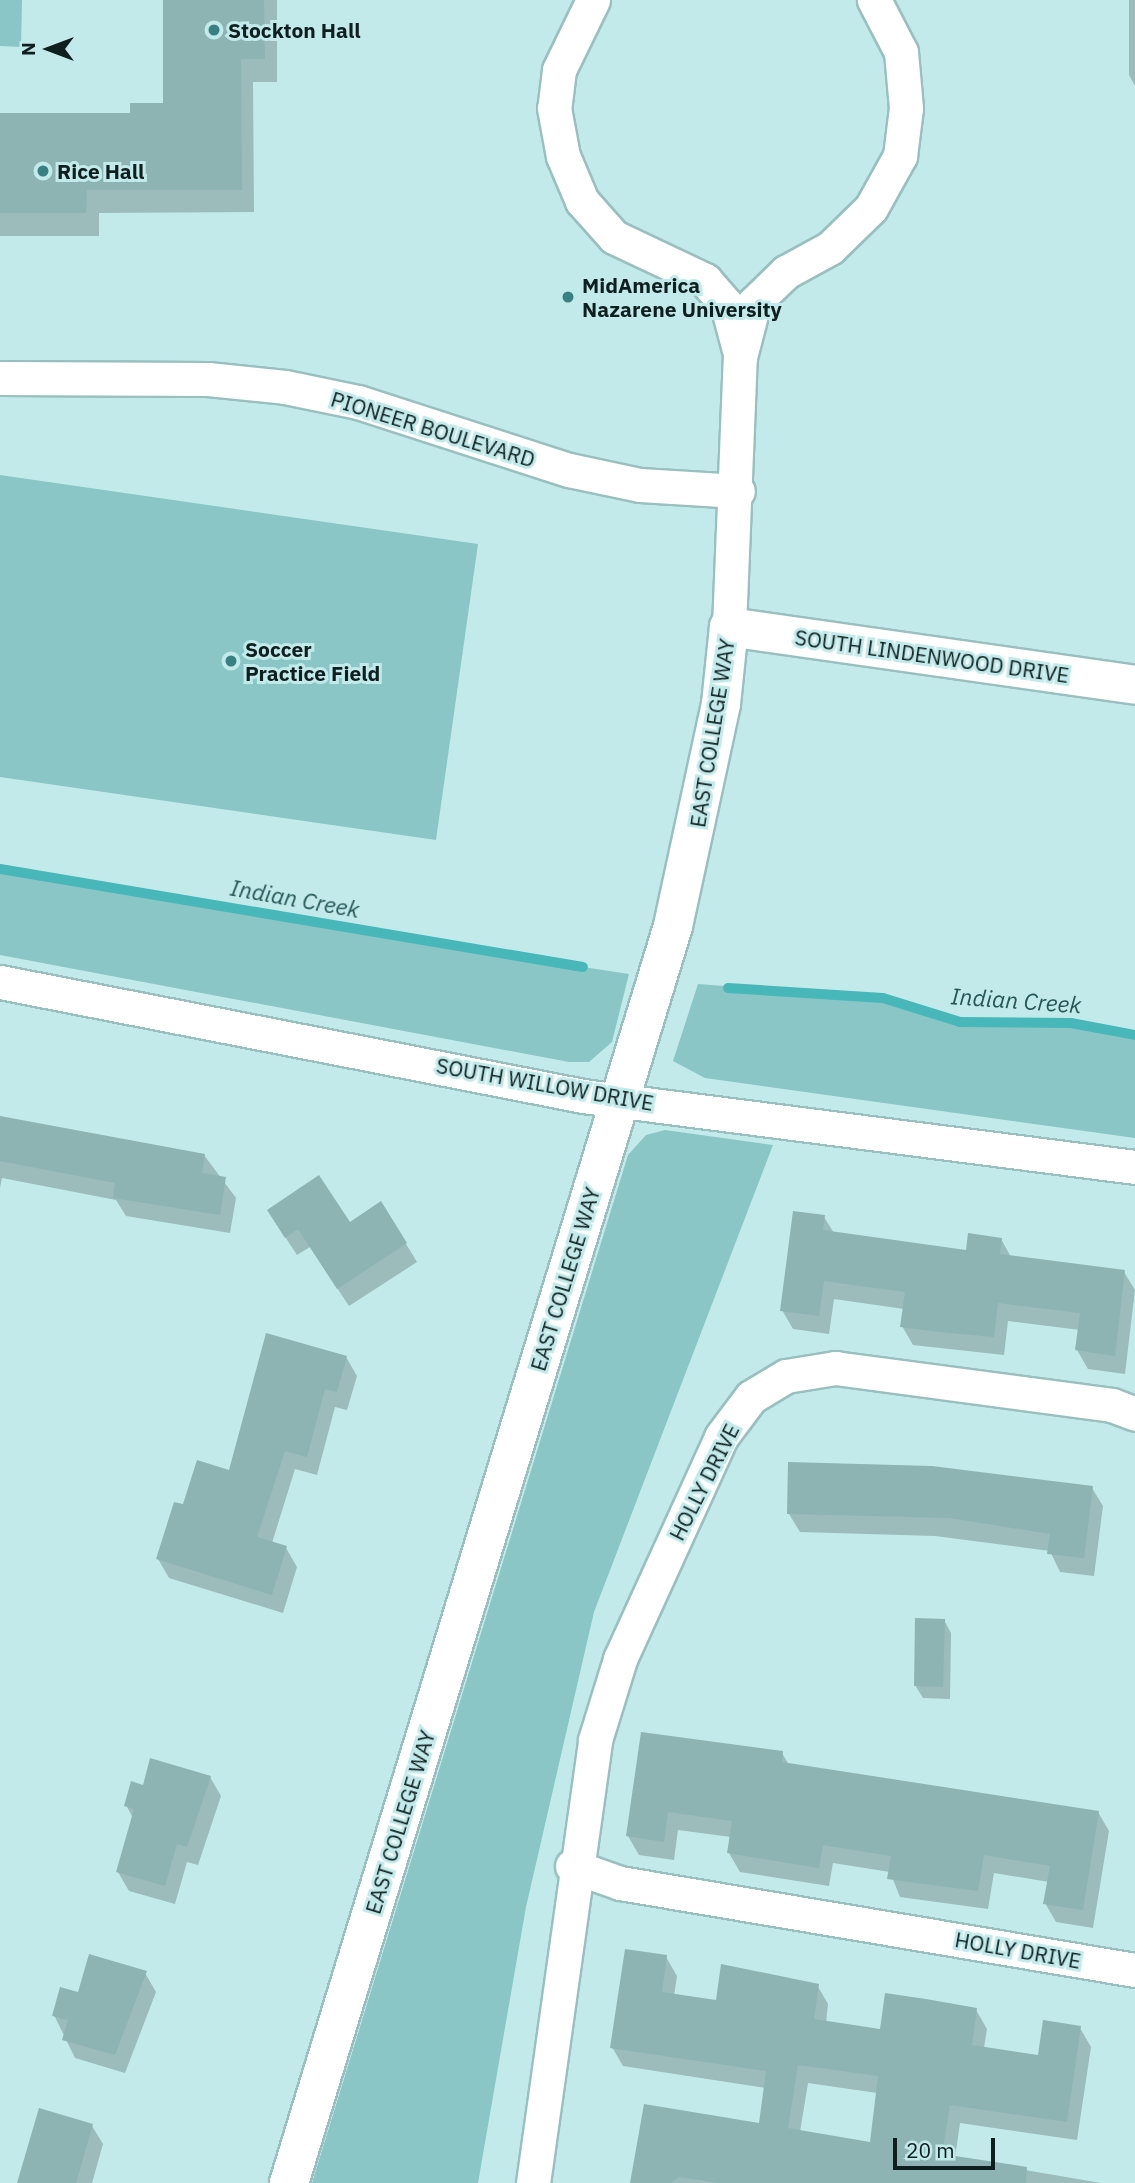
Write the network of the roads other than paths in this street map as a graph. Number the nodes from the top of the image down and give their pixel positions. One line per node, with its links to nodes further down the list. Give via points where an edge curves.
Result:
1 (593, 0): 3 (street, EAST COLLEGE WAY, via 559,70 554,108 563,156 582,201 614,237 705,280 727,305)
2 (874, 0): 3 (street, EAST COLLEGE WAY, via 901,52 906,108 900,156 871,208 830,248 786,272 754,303)
3 (740, 357): 5 (street, EAST COLLEGE WAY)
4 (0, 378): 5 (street, PIONEER BOULEVARD, via 208,379 285,387 358,402 569,470 640,485)
5 (738, 491): 6 (street, EAST COLLEGE WAY)
6 (729, 626): 7 (street, SOUTH LINDENWOOD DRIVE); 9 (street, EAST COLLEGE WAY, via 693,850)
7 (1135, 685)
8 (0, 982): 9 (street, SOUTH WILLOW DRIVE)
9 (619, 1100): 10 (street, SOUTH WILLOW DRIVE); 14 (street, EAST COLLEGE WAY)
10 (1135, 1167)
11 (1135, 1414): 12 (street, HOLLY DRIVE, via 1112,1405 835,1368 786,1376 751,1397 721,1437 621,1659 595,1740)
12 (572, 1866): 13 (street, HOLLY DRIVE, via 621,1883); 15 (street, HOLLY DRIVE)
13 (1135, 1970)
14 (289, 2183)
15 (533, 2183)

